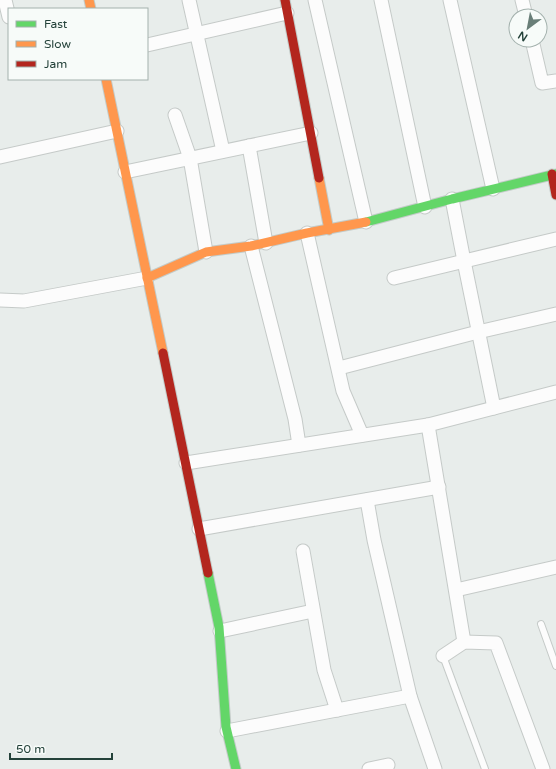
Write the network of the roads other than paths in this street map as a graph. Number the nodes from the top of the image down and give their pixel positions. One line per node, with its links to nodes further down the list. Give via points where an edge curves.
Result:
1 (5, 0): 7 (street)
2 (189, 0): 9 (street)
3 (285, 0): 8 (street)
4 (315, 0): 27 (street)
5 (381, 0): 26 (street)
6 (450, 0): 23 (street)
7 (8, 13)
8 (288, 13): 9 (street); 16 (street)
9 (197, 33): 10 (street); 18 (street)
10 (148, 45)
11 (534, 48): 13 (street, via 542,84)
12 (106, 80): 15 (street)
13 (556, 81)
14 (175, 115): 20 (street)
15 (117, 131): 19 (street); 21 (street)
16 (311, 133): 17 (street); 28 (street)
17 (248, 146): 18 (street); 31 (street)
18 (223, 151): 20 (street)
19 (0, 157)
20 (190, 158): 21 (street); 33 (street)
21 (125, 172): 35 (street)
22 (554, 174): 23 (street); 24 (street)
23 (493, 189): 25 (street)
24 (556, 195)
25 (452, 199): 26 (street); 34 (street)
26 (425, 207): 27 (street)
27 (366, 222): 28 (street)
28 (329, 230): 29 (street)
29 (307, 233): 31 (street); 40 (street)
30 (556, 239): 34 (street)
31 (266, 243): 32 (street)
32 (251, 246): 33 (street); 45 (street, via 295,419)
33 (206, 252): 35 (street)
34 (464, 261): 36 (street); 39 (street)
35 (147, 278): 37 (street, via 24,301); 46 (street)
36 (394, 278)
37 (0, 300)
38 (556, 314): 39 (street)
39 (478, 332): 40 (street); 42 (street)
40 (339, 368): 44 (street, via 343,391)
41 (556, 392): 42 (street)
42 (494, 408): 43 (street)
43 (428, 425): 44 (street); 47 (street)
44 (362, 435): 45 (street)
45 (299, 444): 46 (street)
46 (186, 463): 49 (street)
47 (439, 487): 48 (street); 52 (street)
48 (367, 500): 49 (street); 59 (street)
49 (199, 529): 55 (street)
50 (302, 551): 53 (street)
51 (556, 567): 52 (street)
52 (456, 590): 56 (street)
53 (313, 611): 55 (street); 60 (street, via 324,670)
54 (541, 624): 58 (lane)
55 (220, 631): 61 (street)
56 (464, 642): 57 (street); 67 (street, via 496,642)
57 (443, 656): 66 (lane)
58 (556, 666)
59 (410, 696): 60 (street); 65 (street)
60 (337, 710): 61 (street)
61 (227, 731): 63 (street)
62 (388, 765): 64 (street)
63 (236, 769)
64 (369, 769)
65 (435, 769)
66 (485, 769)
67 (543, 769)

